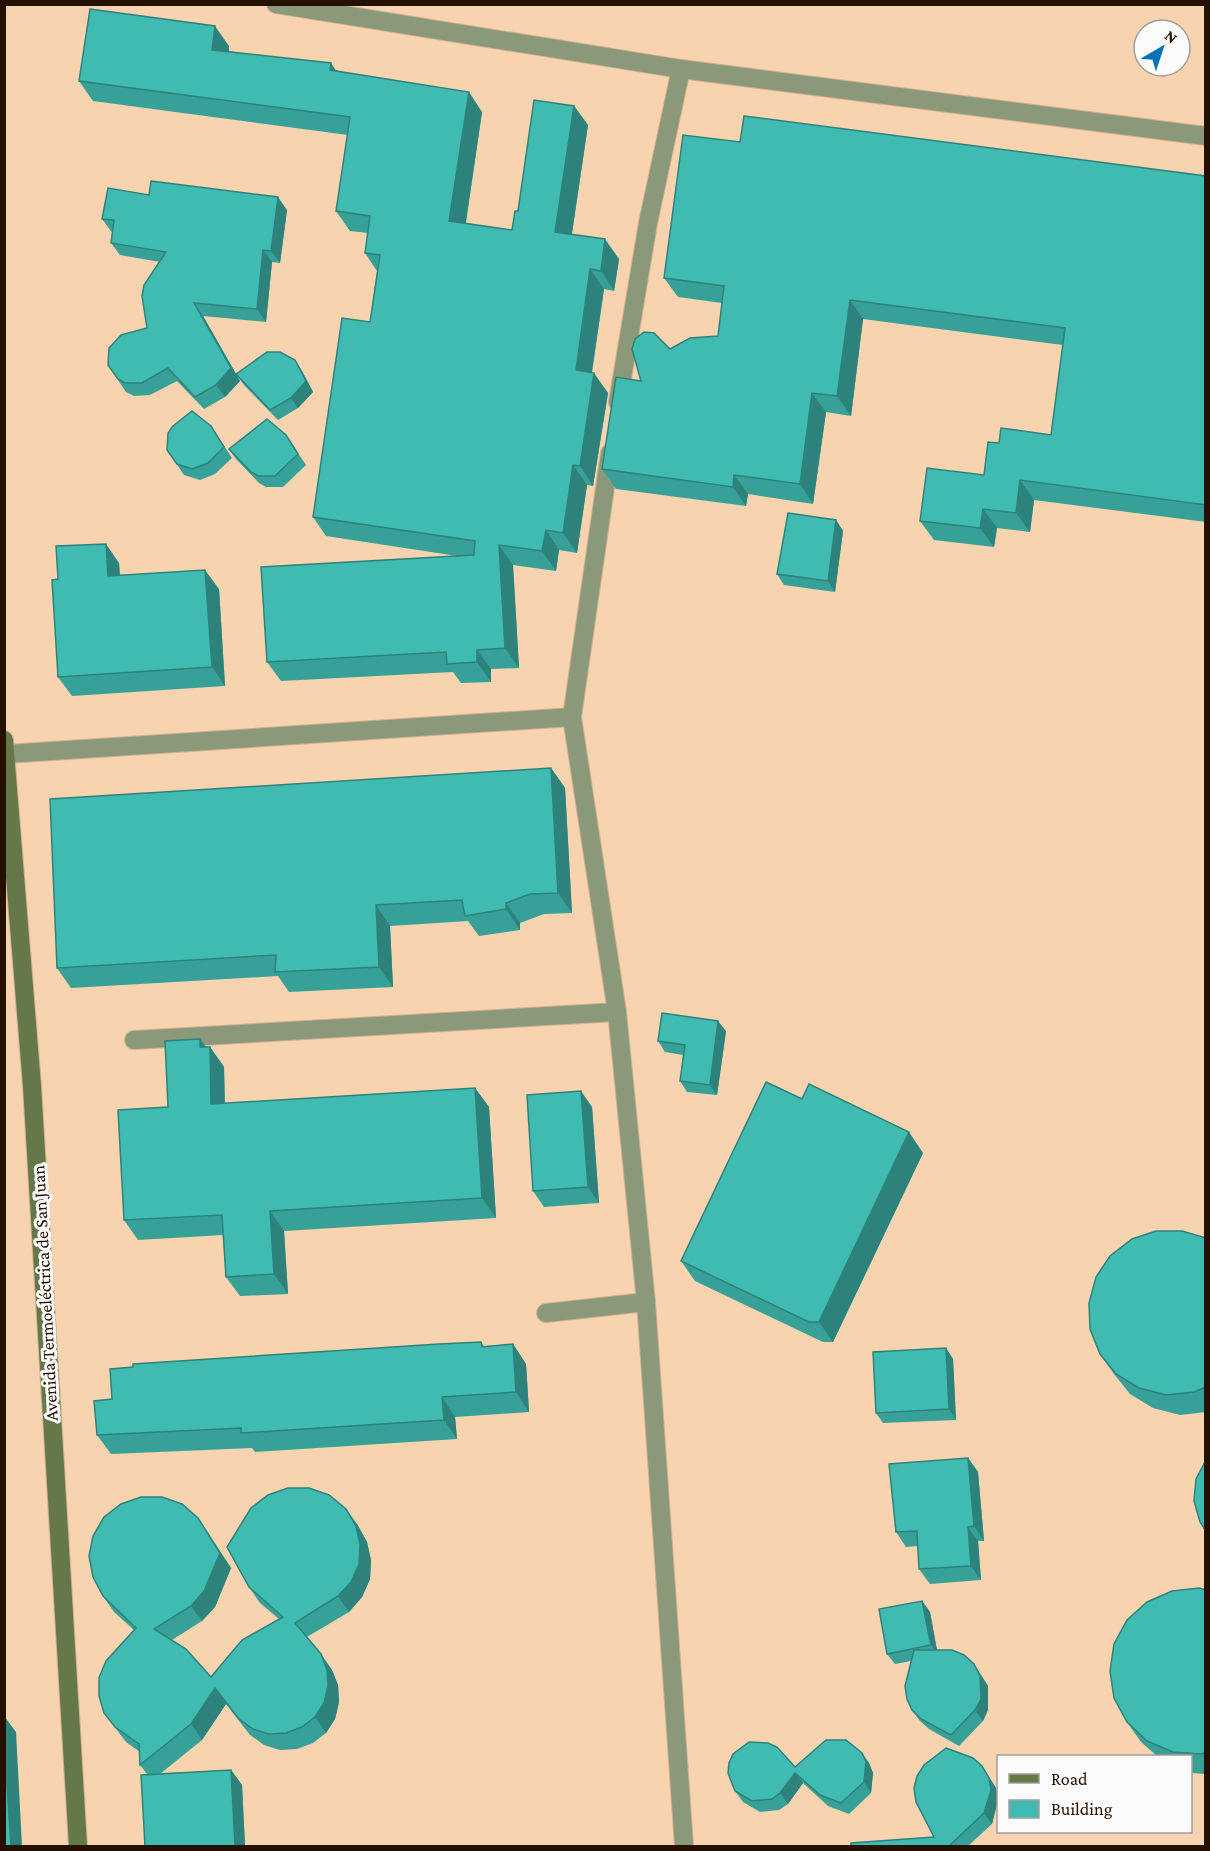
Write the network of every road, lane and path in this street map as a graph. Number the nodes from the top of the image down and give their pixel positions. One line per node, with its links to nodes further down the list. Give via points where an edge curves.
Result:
1 (276, 4): 2 (street)
2 (681, 69): 3 (street); 4 (street, via 648,223 613,429)
3 (1206, 136)
4 (572, 717): 5 (street); 6 (street)
5 (5, 747): 10 (street, Avenida Termoeléctrica de San Juan, via 32,1086)
6 (618, 1012): 7 (street); 8 (street)
7 (134, 1041)
8 (646, 1302): 9 (street); 11 (street)
9 (546, 1313)
10 (78, 1846)
11 (684, 1846)

